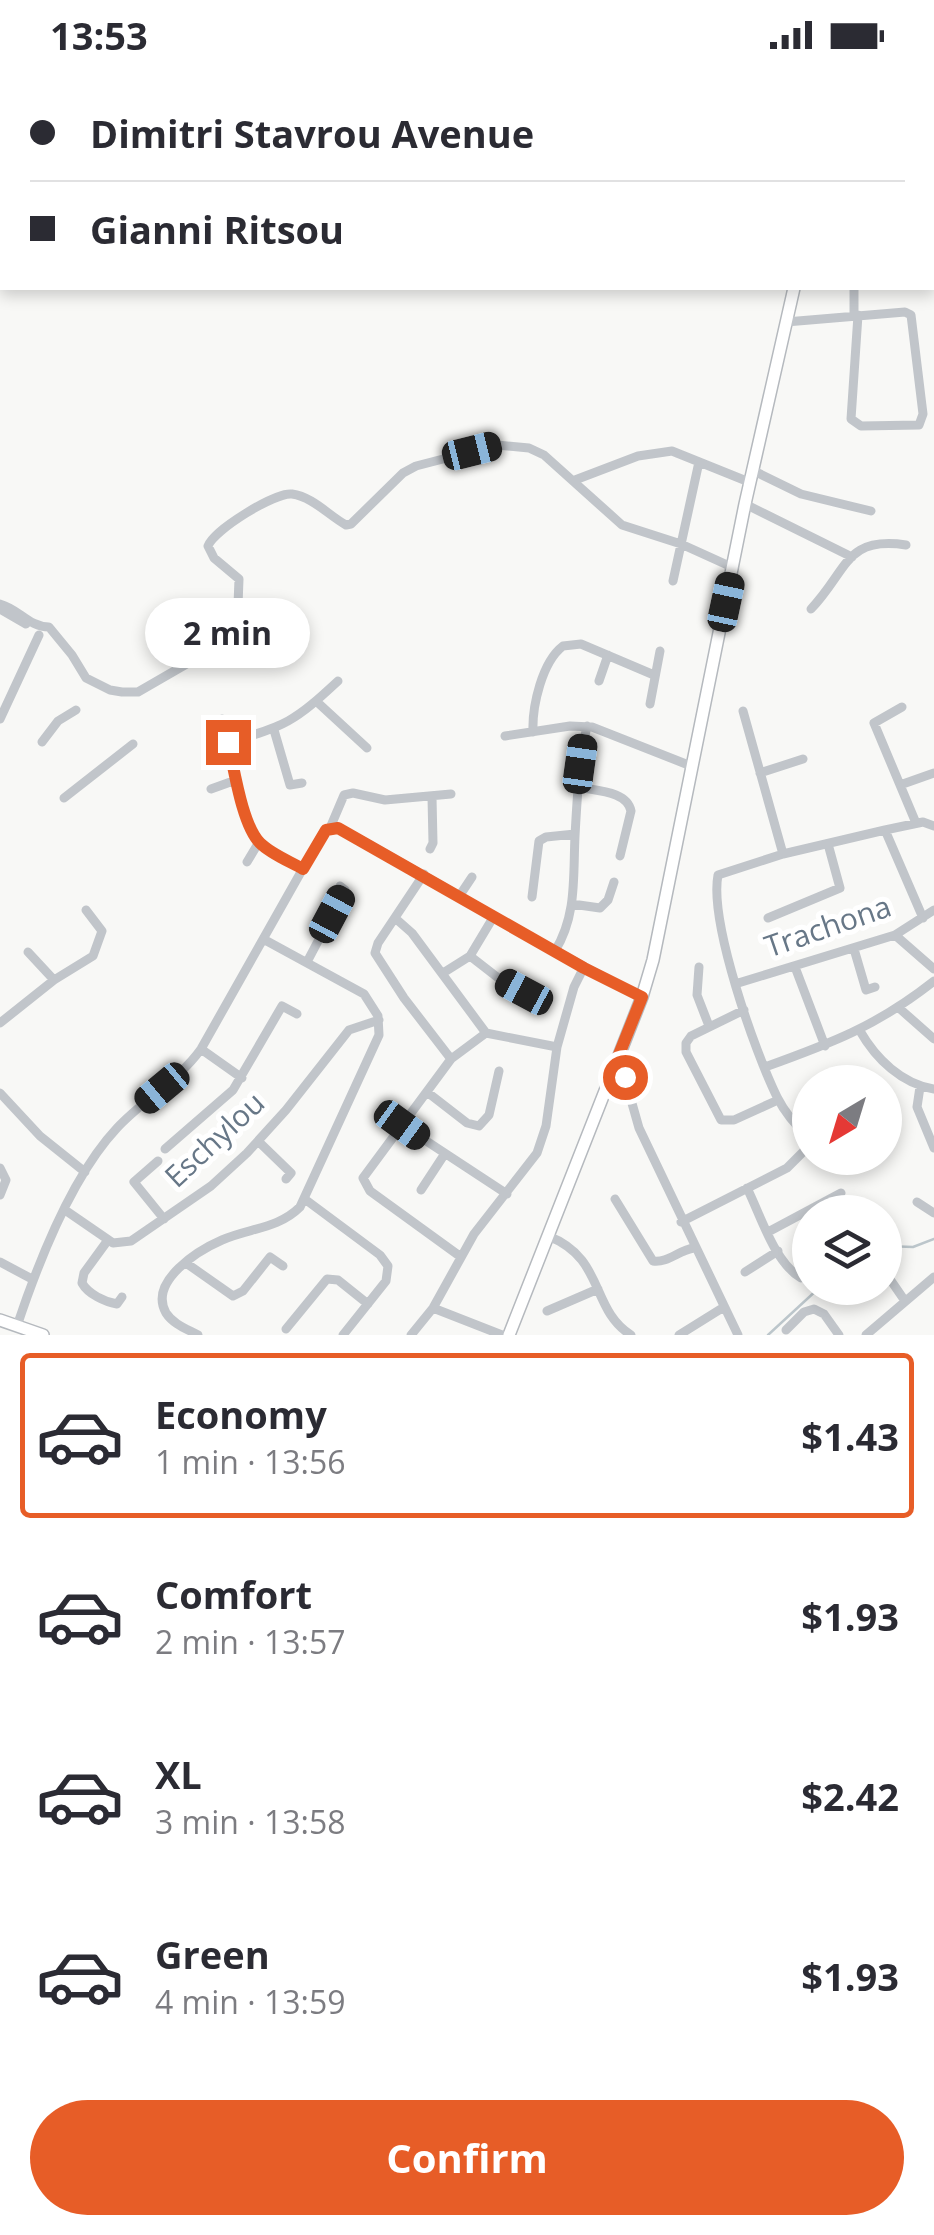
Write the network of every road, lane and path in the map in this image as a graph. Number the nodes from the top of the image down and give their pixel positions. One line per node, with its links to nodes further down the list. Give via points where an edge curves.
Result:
1 (794, 290): 4 (main road)
2 (854, 290): 3 (street)
3 (856, 316): 4 (street); 6 (street, via 911,314); 6 (street, via 852,422 916,427 923,418)
4 (786, 322): 8 (main road)
5 (934, 397): 6 (street)
6 (922, 398)
7 (699, 462): 8 (street); 9 (street, via 672,450); 12 (street)
8 (751, 476): 10 (main road); 11 (street)
9 (575, 480): 12 (street, via 622,524); 19 (street, via 529,448 497,445 416,466 346,525 300,496 276,496 209,542 214,558 239,579 228,640 138,692 110,690 86,678 49,626)
10 (744, 504): 14 (street); 15 (main road)
11 (870, 511)
12 (681, 544): 15 (street); 16 (street)
13 (906, 545): 14 (street, via 880,542)
14 (852, 557): 18 (street)
15 (734, 568): 43 (main road)
16 (674, 581)
17 (0, 607): 19 (street)
18 (811, 608)
19 (31, 626): 20 (street)
20 (40, 635): 22 (street); 32 (street)
21 (660, 651): 24 (street)
22 (68, 656)
23 (608, 656): 24 (street); 26 (street); 36 (street, via 581,644 556,651)
24 (654, 675): 28 (street)
25 (338, 681): 27 (street)
26 (599, 681)
27 (316, 701): 35 (street); 41 (street)
28 (650, 704)
29 (902, 707): 48 (street, via 874,724)
30 (76, 710): 38 (street)
31 (742, 711): 45 (street)
32 (0, 719)
33 (222, 719): 39 (street)
34 (586, 726): 36 (street); 43 (street); 49 (street)
35 (274, 730): 39 (street); 47 (street, via 290,785)
36 (533, 732): 37 (street)
37 (505, 736)
38 (42, 742)
39 (228, 742): 46 (street)
40 (132, 744): 53 (street)
41 (367, 748)
42 (803, 759): 45 (street)
43 (692, 766): 96 (main road)
44 (934, 772): 48 (street)
45 (760, 773): 62 (street)
46 (236, 780): 50 (street); 59 (street)
47 (302, 782)
48 (900, 784): 54 (street)
49 (578, 787): 58 (street); 63 (street, via 629,802)
50 (211, 789)
51 (451, 794): 52 (street)
52 (432, 797): 56 (street, via 344,795); 61 (street)
53 (64, 798)
54 (916, 823): 55 (street); 57 (street)
55 (934, 826)
56 (330, 828): 65 (street); 66 (street)
57 (885, 830): 60 (street); 78 (street)
58 (575, 834): 71 (street, via 540,841); 72 (street)
59 (259, 842): 64 (street); 65 (street)
60 (828, 844): 62 (street); 77 (street, via 840,888)
61 (430, 850)
62 (784, 854): 93 (street, via 718,875)
63 (620, 856)
64 (247, 862)
65 (303, 869): 80 (street)
66 (424, 874): 70 (street); 76 (street)
67 (472, 877): 70 (street)
68 (614, 882): 72 (street, via 600,908)
69 (340, 886): 85 (street, via 346,890)
70 (460, 895): 75 (street)
71 (532, 897)
72 (572, 904): 82 (street)
73 (86, 910): 91 (street, via 102,932 93,956)
74 (934, 910): 78 (street, Trachona)
75 (494, 916): 82 (street); 84 (street)
76 (395, 918): 90 (street); 109 (street, via 376,956)
77 (768, 918)
78 (922, 918): 79 (street, Trachona)
79 (895, 934): 81 (street, Trachona); 89 (street)
80 (265, 940): 85 (street); 108 (street)
81 (854, 950): 87 (street, Trachona); 94 (street, via 866,990)
82 (554, 951): 88 (street)
83 (28, 952): 91 (street)
84 (470, 956): 90 (street); 95 (street)
85 (307, 962): 100 (street, via 365,995)
86 (699, 966): 102 (street, via 697,995)
87 (794, 967): 93 (street, Trachona); 106 (street)
88 (584, 968): 96 (street); 107 (street)
89 (934, 969)
90 (443, 973): 103 (street)
91 (54, 980): 101 (street)
92 (934, 981): 97 (street)
93 (735, 984): 98 (street)
94 (876, 987)
95 (524, 992)
96 (642, 997): 110 (main road)
97 (900, 1008): 104 (street); 105 (street)
98 (744, 1010): 102 (street); 111 (street)
99 (297, 1014): 113 (street, via 282,1006)
100 (379, 1020): 121 (street, Eschylou, via 349,1030); 136 (street, via 377,1040)
101 (0, 1023)
102 (709, 1026): 118 (street, via 685,1048 718,1116 732,1121)
103 (486, 1032): 107 (street); 109 (street)
104 (860, 1032): 106 (street); 114 (street, via 887,1066)
105 (934, 1039)
106 (826, 1046): 111 (street)
107 (557, 1047): 133 (street, via 543,1139)
108 (201, 1049): 113 (street); 128 (street, via 115,1130)
109 (451, 1060): 116 (street)
110 (614, 1067): 141 (street, via 624,1075 634,1116); 143 (main road)
111 (765, 1067): 118 (street)
112 (498, 1072): 116 (street, via 488,1118 479,1126)
113 (242, 1078): 123 (street)
114 (920, 1087): 115 (street); 122 (street, via 917,1107)
115 (934, 1089)
116 (427, 1092): 120 (street)
117 (0, 1094): 128 (street)
118 (778, 1100): 119 (street)
119 (792, 1118)
120 (402, 1125): 124 (street); 147 (street, via 366,1171 364,1184)
121 (259, 1142): 129 (street, via 291,1173); 140 (street, Eschylou)
122 (934, 1148)
123 (165, 1149)
124 (444, 1156): 131 (street); 133 (street)
125 (158, 1162): 140 (street, via 134,1182)
126 (792, 1165): 130 (street)
127 (0, 1168): 134 (street, via 6,1180)
128 (85, 1172): 138 (street)
129 (286, 1179)
130 (747, 1188): 141 (street); 142 (street)
131 (421, 1190)
132 (841, 1193): 142 (street)
133 (507, 1194): 147 (street)
134 (0, 1195)
135 (615, 1199): 145 (street, via 653,1261)
136 (306, 1200): 149 (street, via 282,1221 226,1238); 159 (street, via 386,1261 388,1278)
137 (917, 1202): 139 (street)
138 (66, 1210): 144 (street); 153 (street)
139 (934, 1213)
140 (164, 1218): 144 (street, Eschylou, via 128,1243)
141 (681, 1222): 145 (street)
142 (768, 1232): 146 (street)
143 (548, 1236): 155 (street, via 576,1250); 175 (main road)
144 (108, 1240): 156 (street, via 82,1283 110,1303)
145 (694, 1248): 160 (street)
146 (778, 1250): 151 (street); 152 (street)
147 (461, 1257): 161 (street)
148 (0, 1262): 153 (street)
149 (186, 1263): 150 (street, via 233,1296 270,1257); 171 (street, via 167,1282 163,1302 170,1317)
150 (283, 1266)
151 (792, 1270)
152 (745, 1272)
153 (32, 1280): 165 (street)
154 (933, 1280): 158 (street)
155 (598, 1289): 162 (street); 169 (street)
156 (122, 1296)
157 (902, 1297): 158 (street)
158 (904, 1300): 178 (street)
159 (368, 1304): 166 (street, via 327,1279); 172 (street)
160 (724, 1307): 168 (street); 176 (street)
161 (433, 1308): 164 (street); 173 (street)
162 (547, 1312)
163 (0, 1320): 165 (main road)
164 (471, 1323): 174 (street); 175 (street)
165 (17, 1326): 170 (main road)
166 (286, 1329)
167 (786, 1330): 177 (street, via 814,1308)
168 (687, 1333)
169 (626, 1334)
170 (43, 1335)
171 (198, 1335)
172 (343, 1335)
173 (411, 1335)
174 (465, 1335)
175 (506, 1335)
176 (738, 1335)
177 (839, 1335)
178 (866, 1335)

